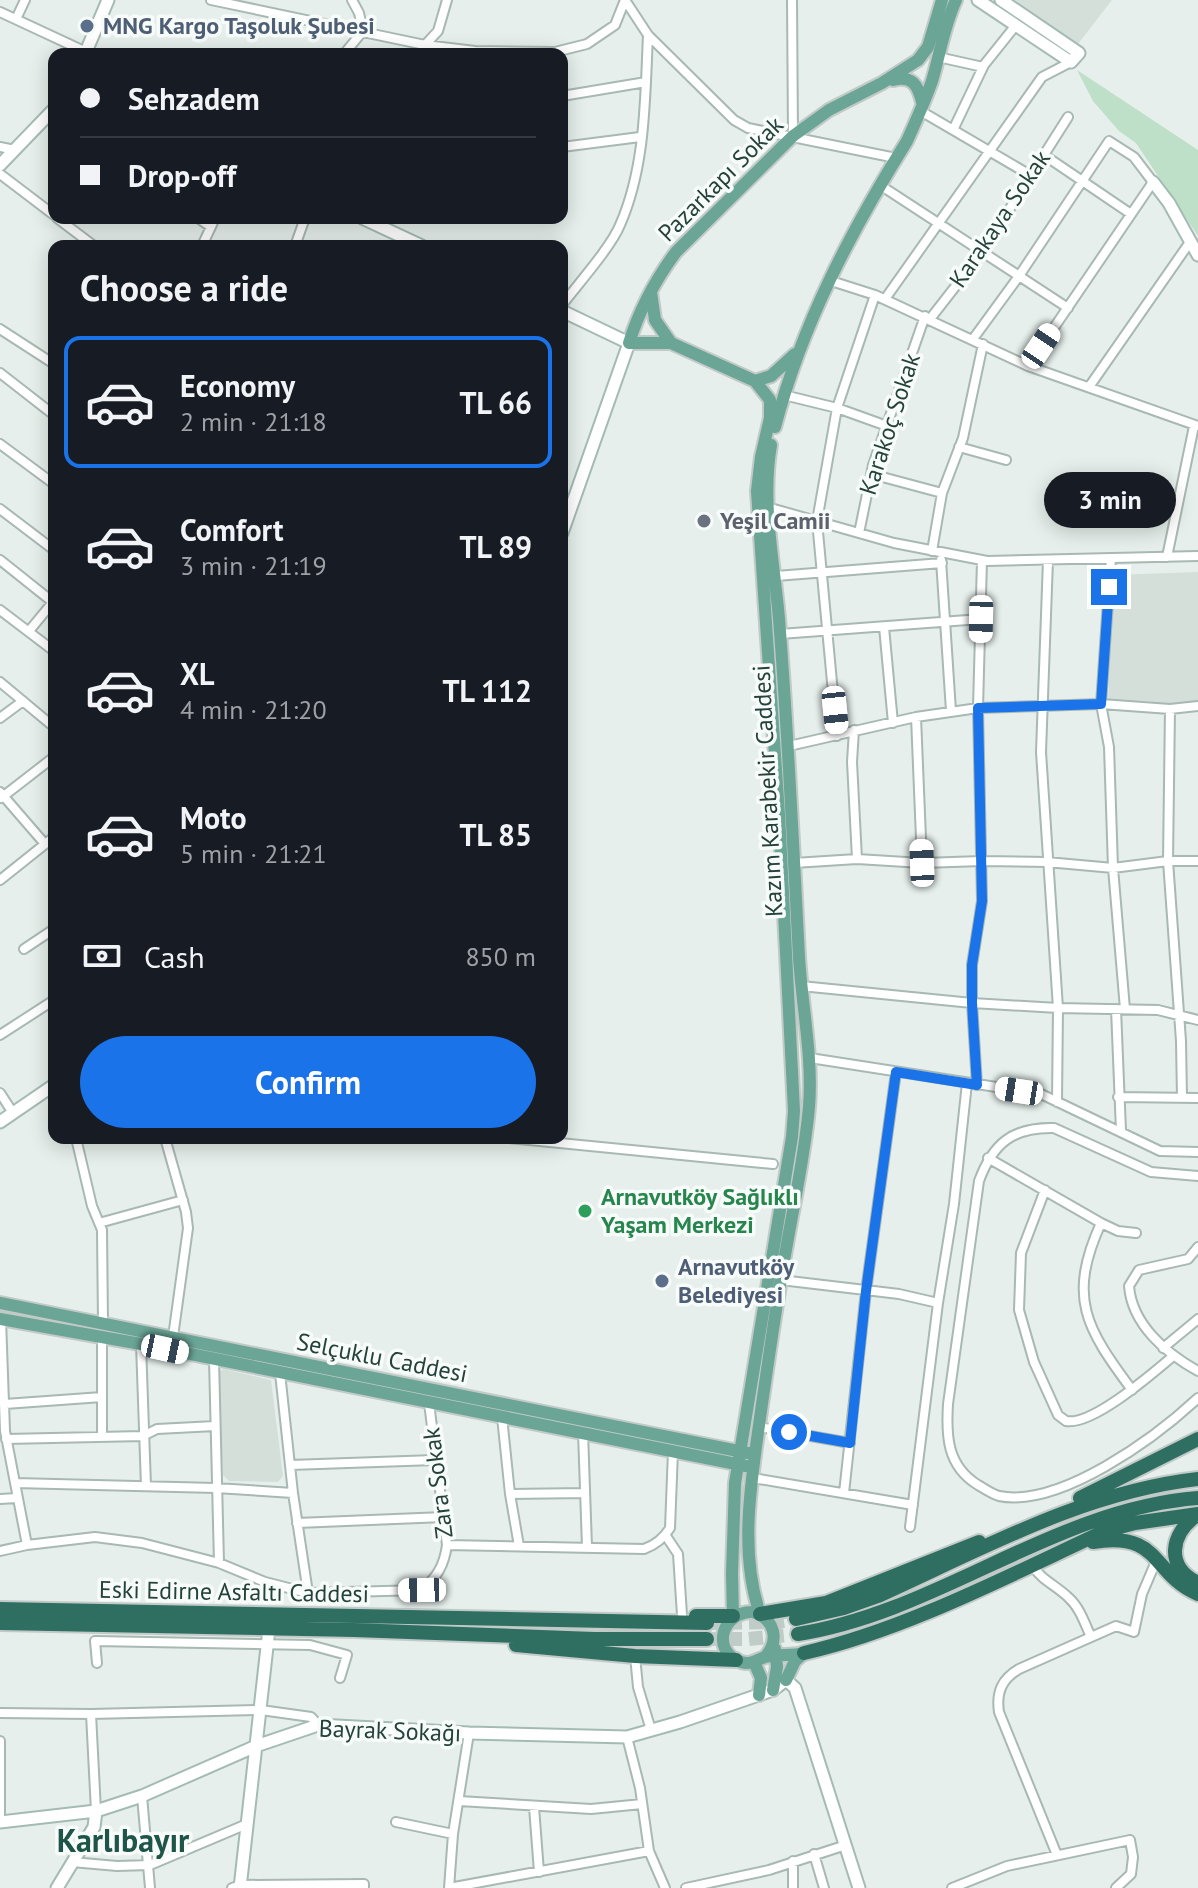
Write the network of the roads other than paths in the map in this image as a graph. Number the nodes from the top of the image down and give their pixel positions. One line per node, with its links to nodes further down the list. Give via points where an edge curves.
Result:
1 (25, 0): 13 (street)
2 (108, 0): 18 (main road)
3 (211, 0): 15 (street)
4 (352, 0): 15 (street)
5 (447, 0): 21 (street, via 438,31)
6 (625, 0): 16 (street); 22 (street, via 615,25)
7 (792, 0): 33 (street)
8 (942, 0): 27 (main road, via 928,47 918,60)
9 (956, 0): 23 (main road, Kazım Karabekir Caddesi)
10 (978, 0): 14 (main road)
11 (1001, 0): 24 (main road)
12 (0, 12): 13 (street)
13 (16, 19): 17 (street)
14 (1016, 25): 24 (main road); 25 (street)
15 (363, 31): 19 (street); 20 (street)
16 (648, 35): 26 (street); 33 (street, via 734,120 748,128)
17 (76, 48)
18 (88, 48)
19 (349, 48)
20 (418, 48)
21 (425, 48)
22 (568, 49)
23 (938, 57): 25 (street); 29 (main road, Kazım Karabekir Caddesi)
24 (1075, 57): 38 (street, via 1042,77)
25 (983, 67): 32 (street)
26 (646, 82): 28 (street); 34 (street)
27 (882, 83): 29 (main road, via 913,81); 33 (main road, Pazarkapı Sokak)
28 (568, 95)
29 (921, 106): 32 (street); 40 (main road, Kazım Karabekir Caddesi)
30 (1068, 117): 39 (street, Karakaya Sokak)
31 (48, 120): 37 (main road)
32 (953, 130): 38 (street)
33 (793, 136): 40 (street); 59 (main road, Pazarkapı Sokak, via 676,252)
34 (640, 137): 35 (street); 62 (street, via 632,191 619,228)
35 (568, 146)
36 (0, 147): 37 (street)
37 (15, 150): 41 (main road)
38 (990, 152): 43 (street); 49 (street)
39 (1044, 155): 43 (street, Karakaya Sokak); 45 (street)
40 (896, 158): 46 (main road, Kazım Karabekir Caddesi)
41 (0, 165)
42 (0, 174): 47 (street)
43 (1030, 175): 55 (street, Karakaya Sokak)
44 (1153, 182): 45 (street, via 1134,157 1109,141); 48 (street); 54 (main road)
45 (1082, 183): 48 (street); 57 (street)
46 (880, 185): 49 (street); 58 (main road, Kazım Karabekir Caddesi)
47 (48, 211)
48 (1131, 214): 63 (street)
49 (939, 222): 55 (street); 61 (street)
50 (65, 224): 52 (street)
51 (377, 224): 53 (main road)
52 (86, 240)
53 (407, 240)
54 (1190, 242): 56 (main road); 76 (street)
55 (983, 251): 57 (street); 65 (street, Karakaya Sokak)
56 (1198, 255)
57 (1019, 276): 63 (street); 67 (street)
58 (827, 280): 60 (street); 71 (main road, Kazım Karabekir Caddesi)
59 (651, 292): 68 (main road, Pazarkapı Sokak); 69 (main road, via 655,320)
60 (875, 295): 61 (street); 78 (street)
61 (885, 299): 65 (street)
62 (568, 300)
63 (1068, 308): 73 (street)
64 (568, 311): 68 (main road)
65 (928, 318): 67 (street); 80 (street, Karakoç Sokak)
66 (0, 329): 72 (street)
67 (973, 339): 70 (street)
68 (629, 343): 69 (main road); 90 (main road)
69 (671, 343): 75 (main road)
70 (983, 344): 73 (street); 83 (street)
71 (800, 346): 75 (main road, via 771,376); 77 (main road, Kazım Karabekir Caddesi)
72 (48, 360)
73 (1028, 366): 76 (street)
74 (0, 373): 79 (street)
75 (755, 381): 170 (main road, Kazım Karabekir Caddesi, via 770,400 757,491 794,1088)
76 (1089, 387): 81 (street)
77 (784, 395): 78 (street); 88 (main road, Kazım Karabekir Caddesi, via 768,461)
78 (837, 408): 80 (street); 91 (street)
79 (48, 410)
80 (887, 426): 85 (street, Karakoç Sokak)
81 (1196, 426): 96 (street)
82 (0, 444): 86 (street)
83 (959, 447): 84 (street); 87 (street)
84 (1006, 460)
85 (871, 474): 87 (street); 92 (street, Karakoç Sokak)
86 (48, 480)
87 (942, 493): 94 (street)
88 (767, 507): 91 (street); 103 (main road, Kazım Karabekir Caddesi)
89 (0, 509): 93 (street)
90 (568, 516)
91 (817, 521): 92 (street); 102 (street)
92 (859, 533): 94 (street)
93 (48, 545)
94 (937, 552): 99 (street); 101 (street)
95 (1198, 556): 96 (street)
96 (1167, 557): 97 (street)
97 (1111, 558): 100 (street); 116 (street)
98 (0, 560): 104 (street)
99 (982, 560): 100 (street); 107 (street)
100 (1048, 560): 117 (street)
101 (942, 563): 102 (street); 108 (street)
102 (823, 573): 103 (street); 111 (street)
103 (776, 576): 112 (main road, Kazım Karabekir Caddesi)
104 (48, 597)
105 (48, 609): 110 (street)
106 (0, 610): 110 (street)
107 (981, 619): 108 (street); 119 (street)
108 (945, 620): 109 (street); 121 (street)
109 (884, 627): 111 (street); 125 (street)
110 (29, 631): 113 (street)
111 (826, 631): 112 (street); 127 (street)
112 (780, 634): 128 (main road, Kazım Karabekir Caddesi)
113 (48, 646)
114 (0, 682): 115 (street)
115 (23, 701): 123 (street); 124 (street)
116 (1101, 704): 117 (street); 120 (street); 140 (street, via 1109,747)
117 (1041, 706): 119 (street); 137 (street)
118 (1198, 706): 120 (street)
119 (978, 708): 121 (street); 134 (street)
120 (1170, 709): 135 (street)
121 (951, 711): 122 (street)
122 (916, 717): 125 (street); 139 (street)
123 (0, 718)
124 (48, 722)
125 (893, 723): 126 (street)
126 (854, 730): 127 (street); 133 (street)
127 (837, 736): 128 (street)
128 (789, 746): 138 (main road, Kazım Karabekir Caddesi)
129 (48, 761): 130 (street)
130 (1, 796): 132 (street)
131 (48, 842): 132 (street)
132 (45, 844): 141 (street)
133 (857, 859): 138 (street); 139 (street)
134 (982, 861): 137 (street); 139 (street); 145 (street)
135 (1168, 861): 136 (street); 140 (street); 149 (street)
136 (1198, 861)
137 (1047, 862): 140 (street); 147 (street)
138 (794, 863): 144 (main road, Kazım Karabekir Caddesi)
139 (922, 863)
140 (1113, 868): 148 (street)
141 (0, 880)
142 (48, 933): 143 (street)
143 (24, 949)
144 (801, 986): 145 (street); 152 (main road, Kazım Karabekir Caddesi)
145 (972, 1003): 147 (street); 154 (street)
146 (48, 1004): 151 (street)
147 (1058, 1008): 148 (street); 160 (street)
148 (1120, 1009): 149 (street); 157 (street)
149 (1177, 1015): 150 (street); 158 (street)
150 (1198, 1020)
151 (0, 1035)
152 (810, 1058): 153 (street); 170 (main road, Kazım Karabekir Caddesi, via 809,1104)
153 (896, 1072): 154 (street); 179 (street)
154 (972, 1084): 160 (street, via 1041,1094); 181 (street)
155 (48, 1089): 161 (main road)
156 (0, 1093): 161 (street)
157 (1118, 1097): 158 (street); 163 (street)
158 (1182, 1098): 159 (street)
159 (1198, 1098)
160 (1057, 1102): 163 (street)
161 (13, 1113): 162 (main road)
162 (0, 1122)
163 (1121, 1131): 167 (street, via 1160,1151)
164 (77, 1144): 174 (street)
165 (167, 1144): 173 (street)
166 (568, 1144): 169 (street)
167 (1198, 1152)
168 (988, 1158): 171 (street, via 1003,1141 1020,1133 1054,1128 1151,1172); 172 (street); 195 (street, via 979,1181 948,1404 946,1439 968,1479 996,1496 1023,1498 1055,1490 1106,1467)
169 (773, 1164): 170 (main road)
170 (791, 1169): 178 (main road, Kazım Karabekir Caddesi); 209 (main road, Kazım Karabekir Caddesi)
171 (1198, 1176)
172 (1045, 1190): 175 (street); 193 (street, via 1021,1253 1019,1310 1034,1362 1058,1415 1066,1421 1080,1420)
173 (183, 1200): 174 (street); 185 (street, via 188,1228)
174 (99, 1223): 184 (street)
175 (1101, 1223): 176 (street); 193 (street, via 1084,1273 1085,1314 1104,1353)
176 (1136, 1233)
177 (1198, 1247): 188 (street, via 1188,1259 1145,1267 1131,1280 1136,1310)
178 (781, 1280): 179 (street); 201 (main road, Kazım Karabekir Caddesi)
179 (866, 1291): 181 (street); 207 (street)
180 (0, 1303): 184 (main road, Selçuklu Caddesi)
181 (938, 1303): 224 (street)
182 (1, 1319): 186 (main road, Selçuklu Caddesi); 197 (street)
183 (1198, 1319): 188 (street)
184 (103, 1323): 185 (main road, Selçuklu Caddesi)
185 (173, 1337): 191 (main road, Selçuklu Caddesi)
186 (102, 1338): 187 (main road, Selçuklu Caddesi); 194 (street)
187 (141, 1344): 190 (main road, Selçuklu Caddesi); 204 (street)
188 (1163, 1348): 189 (street)
189 (1172, 1357): 192 (street); 193 (street)
190 (214, 1359): 191 (main road, Selçuklu Caddesi); 200 (street)
191 (281, 1366): 196 (main road, Selçuklu Caddesi); 198 (main road, Selçuklu Caddesi); 211 (street)
192 (1198, 1371)
193 (1132, 1390)
194 (102, 1397): 197 (street); 205 (street)
195 (1198, 1398)
196 (429, 1403): 198 (main road, Selçuklu Caddesi); 210 (street, Zara Sokak)
197 (5, 1404): 203 (street)
198 (481, 1406): 199 (main road, Selçuklu Caddesi); 209 (main road, Selçuklu Caddesi)
199 (502, 1417): 202 (main road, Selçuklu Caddesi); 220 (street)
200 (215, 1426): 204 (street, via 157,1429); 216 (street)
201 (759, 1427): 207 (street); 212 (main road, Kazım Karabekir Caddesi)
202 (583, 1432): 208 (main road, Selçuklu Caddesi); 218 (street)
203 (4, 1434): 205 (street); 214 (street)
204 (143, 1436): 205 (street); 215 (street)
205 (102, 1437)
206 (1198, 1439): 226 (highway)
207 (850, 1443): 219 (street)
208 (673, 1451): 209 (main road, Selçuklu Caddesi); 231 (street)
209 (739, 1458): 212 (main road, Selçuklu Caddesi); 247 (main road, Kazım Karabekir Caddesi, via 733,1499)
210 (435, 1460): 211 (street); 227 (street, Zara Sokak)
211 (290, 1465): 217 (street)
212 (754, 1467): 219 (street); 245 (main road, Kazım Karabekir Caddesi, via 749,1557)
213 (1198, 1479): 226 (highway, via 1123,1492)
214 (15, 1483): 215 (street); 221 (street)
215 (146, 1486): 216 (street)
216 (216, 1488): 217 (street); 239 (street)
217 (293, 1493): 228 (street)
218 (585, 1493): 220 (street); 236 (street)
219 (844, 1493): 224 (street)
220 (510, 1494): 235 (street)
221 (17, 1498): 223 (street); 233 (street)
222 (1198, 1498): 254 (highway, via 1123,1512 1066,1531 859,1621)
223 (0, 1499)
224 (913, 1505): 229 (street)
225 (1198, 1514): 232 (highway, via 1135,1523); 241 (highway, via 1182,1528 1175,1546 1178,1566)
226 (1055, 1515): 230 (highway)
227 (444, 1517): 228 (street); 234 (street, Zara Sokak)
228 (297, 1523): 242 (street)
229 (910, 1527)
230 (1018, 1532): 245 (highway, via 964,1546 826,1603); 249 (highway, via 870,1599)
231 (666, 1536): 236 (street, via 644,1549); 246 (street, via 678,1554)
232 (1077, 1544): 238 (highway, via 1117,1539 1145,1546); 240 (highway)
233 (27, 1545): 237 (street); 239 (street, via 95,1537)
234 (447, 1545): 235 (street); 242 (street, Zara Sokak, via 445,1562 422,1590)
235 (519, 1546): 236 (street)
236 (587, 1547)
237 (0, 1551)
238 (1157, 1559): 243 (highway, via 1177,1582); 255 (street, via 1134,1632 1116,1626)
239 (219, 1563): 242 (street)
240 (1031, 1564): 255 (street, via 1046,1583 1069,1598); 258 (highway, via 916,1616)
241 (1198, 1583)
242 (308, 1593)
243 (1198, 1594)
244 (0, 1609): 248 (highway, Eski Edirne Asfaltı Caddesi)
245 (760, 1614): 247 (main road, via 746,1611); 260 (main road, via 772,1626 774,1643)
246 (682, 1615): 247 (highway); 248 (highway, via 509,1611)
247 (733, 1616): 261 (main road, via 723,1642)
248 (464, 1618): 251 (highway, Eski Edirne Asfaltı Caddesi)
249 (796, 1619)
250 (0, 1623): 252 (highway, Eski Edirne Asfaltı Caddesi)
251 (707, 1623)
252 (269, 1629): 253 (highway, Eski Edirne Asfaltı Caddesi); 257 (main road)
253 (440, 1634): 256 (highway, Eski Edirne Asfaltı Caddesi); 259 (highway)
254 (798, 1634)
255 (1091, 1637): 288 (street, via 1010,1675 997,1698)
256 (707, 1639)
257 (268, 1645): 262 (street, via 95,1641); 263 (street, via 310,1645 347,1655); 267 (main road)
258 (804, 1653): 260 (main road); 264 (main road)
259 (635, 1656): 261 (highway); 271 (street)
260 (765, 1659): 261 (main road); 265 (main road); 266 (main road)
261 (736, 1660)
262 (97, 1663)
263 (340, 1678)
264 (786, 1680): 265 (main road, Bayrak Sokağı); 285 (main road, via 795,1688)
265 (773, 1690): 266 (main road, Bayrak Sokağı)
266 (759, 1695): 271 (main road, Bayrak Sokağı)
267 (261, 1710): 269 (street); 270 (street, via 311,1717); 275 (main road)
268 (0, 1713): 269 (street)
269 (91, 1714): 280 (street)
270 (318, 1725): 272 (main road, Bayrak Sokağı); 275 (main road, Bayrak Sokağı)
271 (651, 1730): 273 (main road, Bayrak Sokağı)
272 (469, 1733): 273 (main road, Bayrak Sokağı); 277 (street)
273 (627, 1737): 278 (street)
274 (0, 1741): 281 (street)
275 (256, 1746): 276 (main road, Bayrak Sokağı); 283 (main road)
276 (142, 1796): 280 (main road, Bayrak Sokağı); 291 (street)
277 (459, 1801): 279 (street); 284 (street)
278 (642, 1804): 279 (street); 286 (street)
279 (534, 1807): 292 (street)
280 (96, 1811): 281 (main road, Bayrak Sokağı); 290 (main road, via 94,1827)
281 (0, 1822)
282 (396, 1822): 284 (street)
283 (247, 1824): 291 (street); 294 (main road)
284 (453, 1834): 298 (street)
285 (846, 1845): 287 (street); 303 (main road)
286 (649, 1851): 292 (street); 299 (street)
287 (814, 1854): 289 (street); 302 (street)
288 (1057, 1855): 293 (street, via 1007,1866); 305 (street, via 1130,1840 1131,1874)
289 (793, 1861): 300 (street); 301 (street)
290 (72, 1862): 291 (street); 295 (main road)
291 (150, 1865): 296 (street)
292 (539, 1872): 298 (street)
293 (964, 1886): 304 (street)
294 (237, 1887): 297 (street)
295 (57, 1888)
296 (150, 1888)
297 (364, 1888)
298 (449, 1888)
299 (665, 1888)
300 (686, 1888)
301 (793, 1888)
302 (824, 1888)
303 (859, 1888)
304 (952, 1888)
305 (1116, 1888)

